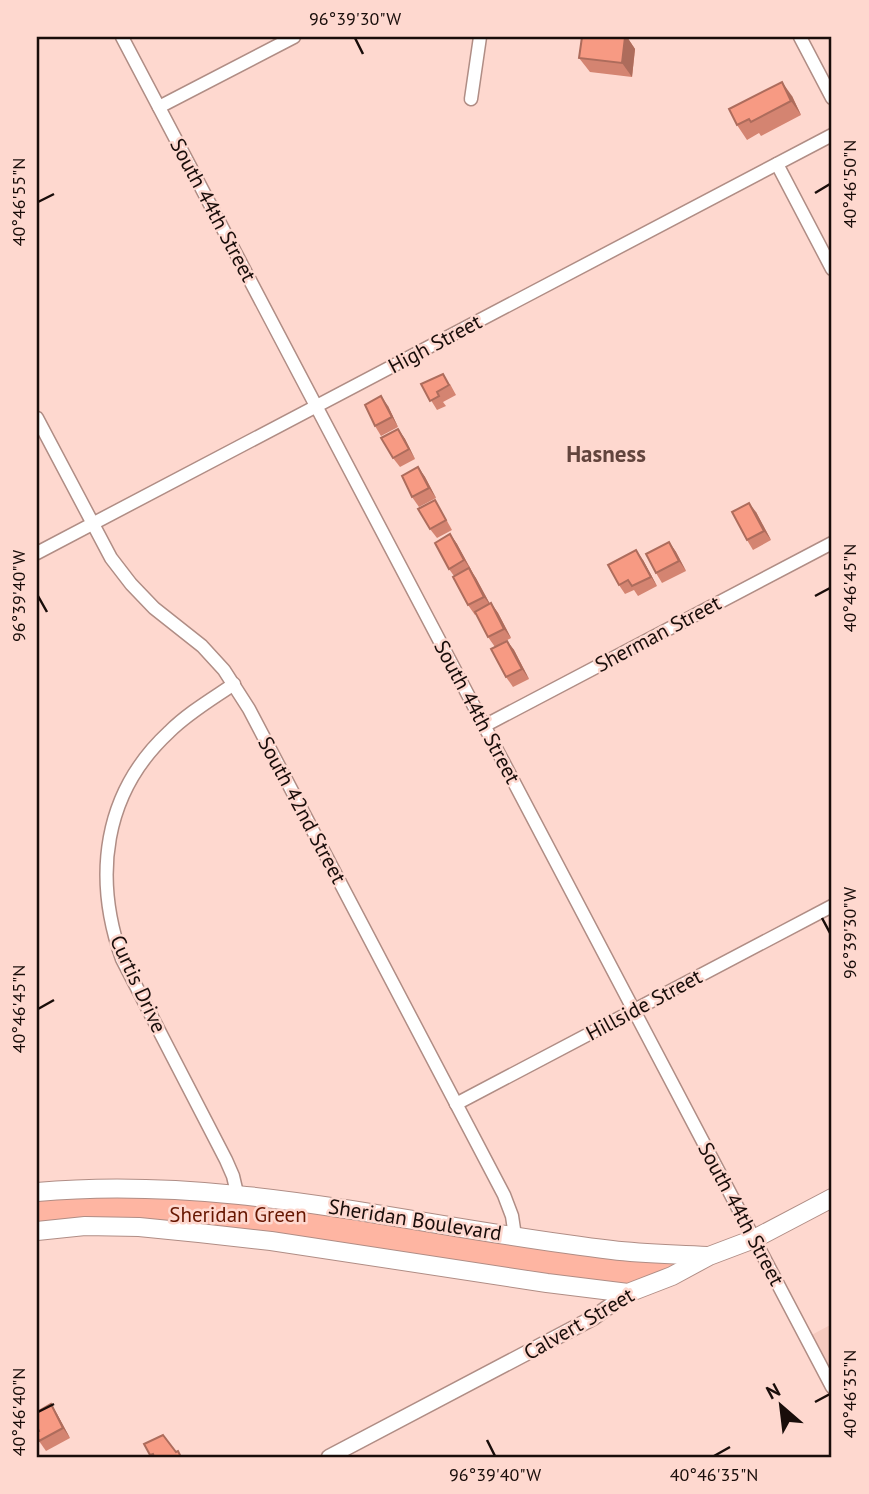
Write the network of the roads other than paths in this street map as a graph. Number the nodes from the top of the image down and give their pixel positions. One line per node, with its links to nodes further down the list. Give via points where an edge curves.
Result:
1 (122, 37): 7 (street, South 44th Street)
2 (294, 37): 7 (street)
3 (480, 37): 6 (street)
4 (800, 37): 5 (street)
5 (832, 98)
6 (471, 99)
7 (159, 107): 11 (street, South 44th Street)
8 (832, 135): 9 (street, High Street)
9 (777, 164): 10 (street); 11 (street, High Street)
10 (832, 269)
11 (317, 406): 13 (street, High Street); 17 (street, South 44th Street)
12 (37, 418): 13 (street, South 42nd Street)
13 (92, 524): 15 (street, High Street); 16 (street, South 42nd Street, via 131,584 202,646)
14 (832, 543): 17 (street, Sherman Street)
15 (37, 553)
16 (234, 684): 20 (street, South 42nd Street); 22 (street, Curtis Drive, via 168,733 148,755 114,821 105,876 107,906 122,958 226,1160)
17 (484, 726): 19 (street, South 44th Street)
18 (832, 906): 19 (street, Hillside Street)
19 (633, 1010): 20 (street, Hillside Street); 26 (street, South 44th Street)
20 (456, 1104): 25 (street, South 42nd Street, via 504,1195)
21 (37, 1192): 22 (main road, Sheridan Boulevard, via 86,1188)
22 (237, 1193): 25 (main road, Sheridan Boulevard)
23 (832, 1198): 26 (main road, Calvert Street)
24 (37, 1231): 28 (main road, Sheridan Boulevard, via 85,1226 199,1233)
25 (515, 1236): 27 (main road, Sheridan Boulevard, via 611,1250)
26 (754, 1238): 27 (main road, Calvert Street); 29 (street, South 44th Street)
27 (709, 1256): 28 (main road, Calvert Street)
28 (628, 1293): 30 (street, Calvert Street, via 584,1324)
29 (832, 1387)
30 (329, 1457)

